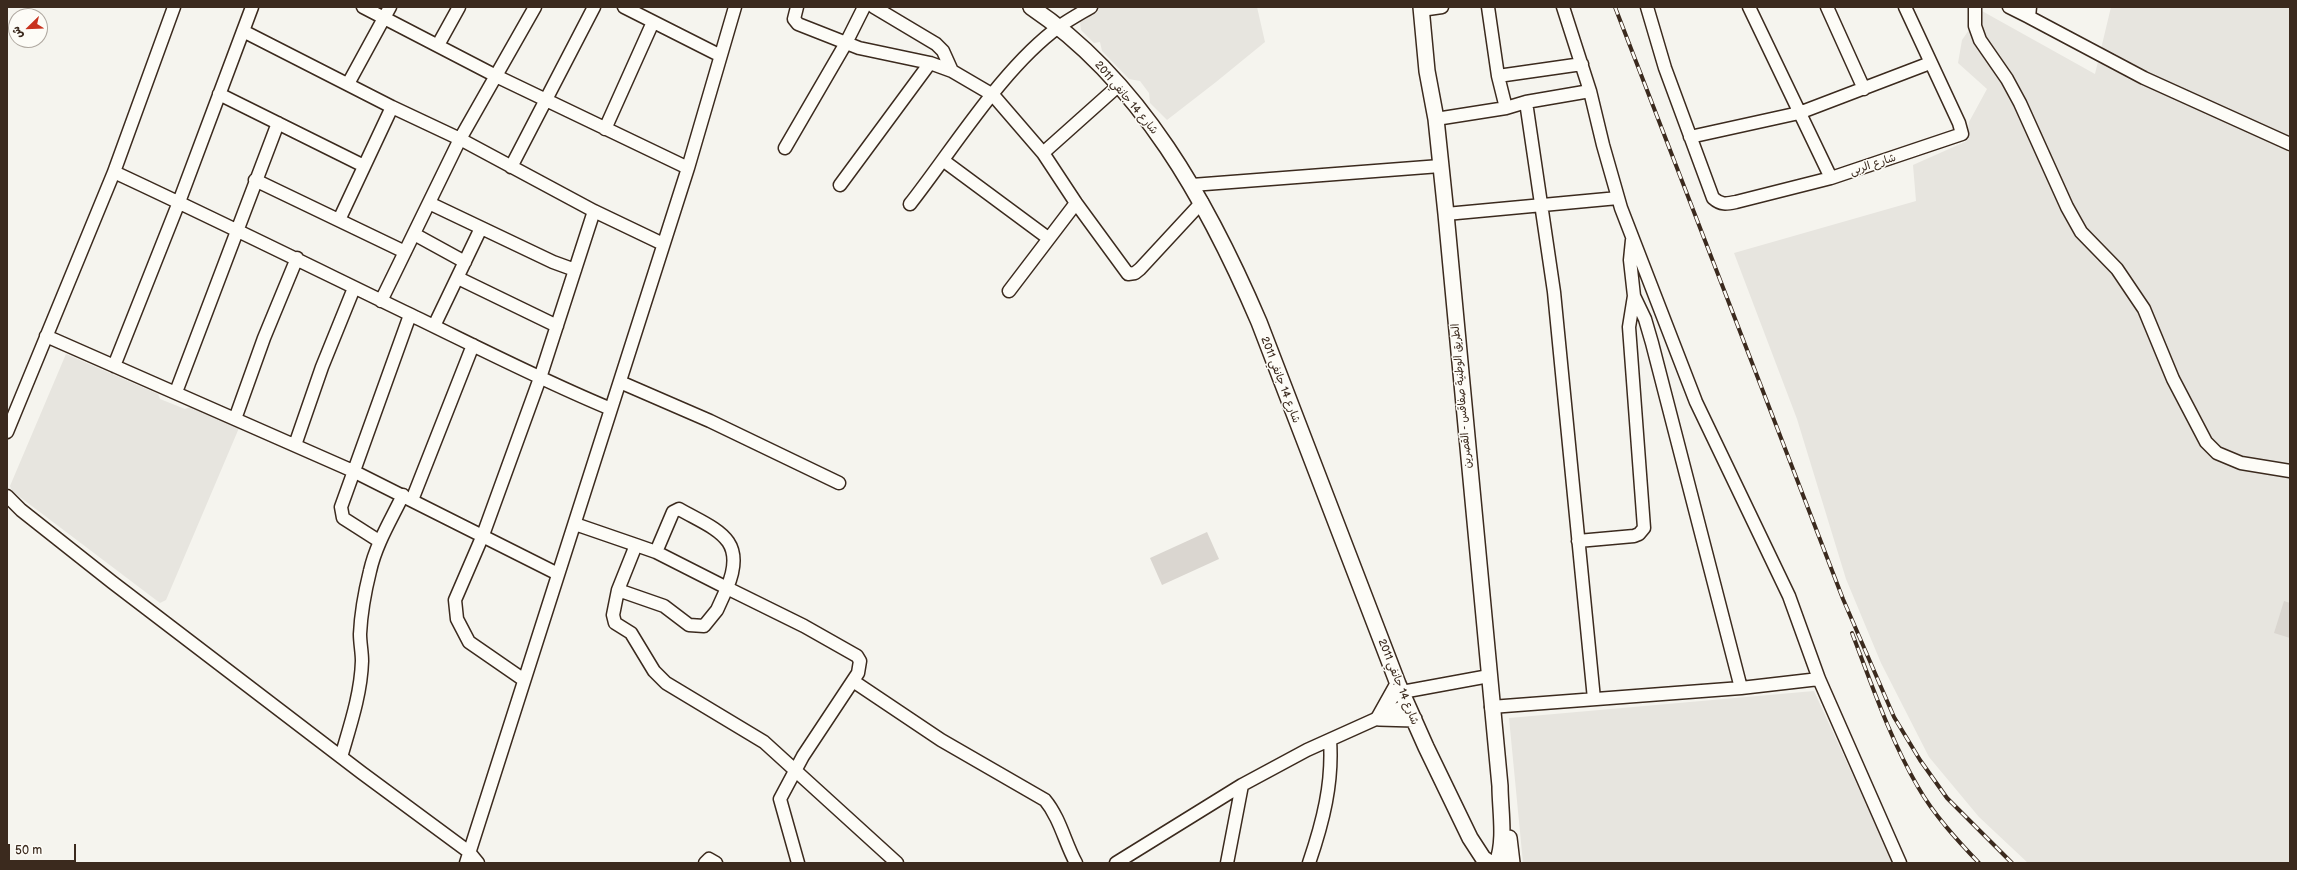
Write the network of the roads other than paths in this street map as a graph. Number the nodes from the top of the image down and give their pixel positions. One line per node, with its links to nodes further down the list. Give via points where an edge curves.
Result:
1 (174, 7): 62 (street)
2 (252, 7): 28 (street)
3 (363, 7): 24 (street)
4 (459, 7): 30 (street)
5 (536, 7): 36 (street)
6 (594, 7): 44 (street)
7 (626, 7): 26 (street)
8 (735, 7): 31 (street)
9 (797, 7): 29 (street, via 794,21)
10 (864, 7): 29 (street)
11 (874, 7): 35 (street, via 936,44 944,51)
12 (1031, 7): 27 (main road, شارع 14 جانفي 2011)
13 (1091, 7): 27 (street)
14 (1442, 7): 23 (street)
15 (1488, 7): 37 (street)
16 (1563, 7): 34 (street)
17 (1647, 7): 52 (street, via 1656,41)
18 (1749, 7): 48 (street)
19 (1827, 7): 40 (street)
20 (1905, 7): 33 (street, شارع الربى)
21 (1976, 7): 106 (street, via 1974,26 1980,40 2020,103 2067,207 2081,232 2117,269 2144,309 2174,379 2206,442 2217,453 2241,463)
22 (2009, 7): 25 (street)
23 (1421, 8): 49 (main road, الطريق الوطنية صفاقس - القصرين, via 1427,71)
24 (387, 12): 30 (street); 38 (street)
25 (2030, 12): 54 (street, via 2144,78)
26 (653, 22): 31 (street); 51 (street)
27 (1060, 26): 39 (main road, شارع 14 جانفي 2011); 43 (street, via 1023,60)
28 (243, 30): 38 (street); 42 (street)
29 (846, 43): 32 (street); 55 (street)
30 (438, 45): 36 (street)
31 (719, 55): 61 (street)
32 (930, 63): 35 (street); 65 (street)
33 (1930, 63): 40 (street); 63 (street, شارع الربى, via 1962,134)
34 (1582, 64): 37 (street); 41 (street)
35 (952, 70): 43 (street)
36 (496, 76): 44 (street); 53 (street)
37 (1498, 76): 47 (street)
38 (348, 84): 46 (street)
39 (1118, 86): 56 (street); 66 (main road, شارع 14 جانفي 2011, via 1155,130)
40 (1864, 89): 48 (street)
41 (1590, 91): 45 (street); 67 (street)
42 (219, 94): 50 (street); 68 (street)
43 (992, 94): 56 (street); 57 (street)
44 (547, 101): 51 (street); 60 (street)
45 (1526, 102): 47 (street); 73 (street)
46 (392, 107): 53 (street); 58 (street)
47 (1506, 108): 49 (street)
48 (1799, 113): 52 (street); 63 (street)
49 (1436, 119): 59 (main road, الطريق الوطنية صفاقس - القصرين)
50 (278, 123): 58 (street); 64 (street)
51 (606, 129): 61 (street)
52 (1690, 137): 63 (street, via 1714,198 1719,203 1736,202)
53 (460, 139): 60 (street); 70 (street)
54 (2290, 144)
55 (785, 148)
56 (1043, 153): 71 (street)
57 (944, 161): 72 (street); 81 (street)
58 (364, 166): 76 (street)
59 (1440, 166): 66 (street); 75 (main road, الطريق الوطنية صفاقس - القصرين)
60 (511, 167): 74 (street)
61 (688, 168): 82 (street)
62 (114, 172): 68 (street); 95 (street)
63 (1831, 178)
64 (255, 180): 76 (street); 78 (street)
65 (840, 185)
66 (1192, 185): 69 (main road, شارع 14 جانفي 2011)
67 (1618, 198): 73 (street); 80 (street)
68 (179, 202): 78 (street); 97 (street)
69 (1202, 202): 71 (street, via 1140,269 1132,274 1126,272); 124 (main road, شارع 14 جانفي 2011, via 1235,266 1259,322)
70 (429, 203): 77 (street); 79 (street)
71 (1076, 203): 81 (street)
72 (910, 204)
73 (1541, 206): 75 (street); 113 (street, via 1554,292)
74 (594, 211): 82 (street); 86 (street)
75 (1446, 214): 119 (main road, الطريق الوطنية صفاقس - القصرين)
76 (339, 220): 83 (street)
77 (482, 228): 85 (street); 86 (street)
78 (237, 229): 84 (street); 100 (street)
79 (414, 234): 83 (street); 85 (street)
80 (1632, 237): 90 (street, via 1630,260); 120 (street, via 1696,402 1789,596)
81 (1048, 238): 89 (street)
82 (663, 244): 99 (street)
83 (405, 252): 91 (street)
84 (297, 258): 88 (street); 102 (street, via 264,338)
85 (464, 262): 87 (street)
86 (575, 270): 94 (street)
87 (458, 278): 93 (street); 94 (street)
88 (354, 288): 91 (street); 104 (street, via 322,367)
89 (1009, 291)
90 (1634, 296): 113 (street, via 1629,327 1644,528 1634,536); 123 (street, via 1645,319 1652,344)
91 (382, 301): 92 (street)
92 (410, 315): 93 (street); 105 (street)
93 (434, 326): 96 (street)
94 (557, 326): 98 (street)
95 (46, 336): 97 (street); 103 (street)
96 (473, 345): 98 (street); 109 (street)
97 (114, 366): 100 (street)
98 (540, 378): 101 (street); 111 (street)
99 (620, 382): 101 (street); 107 (street, via 710,421)
100 (176, 392): 102 (street)
101 (611, 409): 110 (street)
102 (235, 419): 104 (street)
103 (7, 432)
104 (295, 445): 105 (street)
105 (353, 471): 109 (street); 112 (street, via 341,507 343,518)
106 (2290, 471)
107 (839, 483)
108 (7, 496): 130 (street, via 78,555)
109 (408, 498): 111 (street); 112 (street)
110 (575, 524): 114 (street); 116 (street)
111 (483, 535): 116 (street); 121 (street, via 455,600 457,619 469,642)
112 (379, 541): 130 (street, via 362,613 362,662 359,684)
113 (1578, 541): 125 (street)
114 (636, 545): 115 (street); 118 (street)
115 (656, 552): 117 (street); 117 (street, via 674,512 679,509 729,540 733,550 733,574)
116 (558, 574): 121 (street)
117 (727, 588): 118 (street, via 717,610 704,626 698,627 689,625 664,606); 122 (street, via 804,626 857,656 861,666)
118 (618, 590): 131 (street, via 614,623 631,632 654,671 666,683 764,742)
119 (1489, 676): 124 (street); 126 (main road, الطريق الوطنية صفاقس - القصرين)
120 (1818, 679): 123 (street); 149 (street)
121 (524, 680): 135 (street)
122 (853, 681): 131 (street); 141 (street, via 941,740 1045,800 1053,809)
123 (1741, 688): 125 (street)
124 (1402, 694): 127 (main road); 127 (street); 128 (main road, شارع 14 جانفي 2011)
125 (1594, 699): 126 (street)
126 (1491, 707): 133 (main road, الطريق الوطنية صفاقس - القصرين)
127 (1379, 718): 128 (main road); 129 (street)
128 (1414, 719): 134 (main road, شارع 14 جانفي 2011)
129 (1330, 740): 132 (street); 144 (street, via 1332,767 1325,812)
130 (341, 757): 135 (street)
131 (795, 771): 139 (street, via 780,801); 140 (street)
132 (1242, 785): 142 (street); 143 (street)
133 (1500, 786): 147 (main road, الطريق الوطنية صفاقس - القصرين, via 1502,841); 148 (main road, الطريق الوطنية صفاقس - القصرين, via 1505,805)
134 (1452, 802): 145 (main road, شارع 14 جانفي 2011); 146 (main road, شارع 14 جانفي 2011, via 1476,849)
135 (468, 858): 136 (street)
136 (478, 863)
137 (705, 863): 138 (street, via 709,859)
138 (716, 863)
139 (798, 863)
140 (897, 863)
141 (1076, 863)
142 (1116, 863)
143 (1227, 863)
144 (1309, 863)
145 (1474, 863)
146 (1490, 863)
147 (1497, 863)
148 (1512, 863)
149 (1900, 863)

